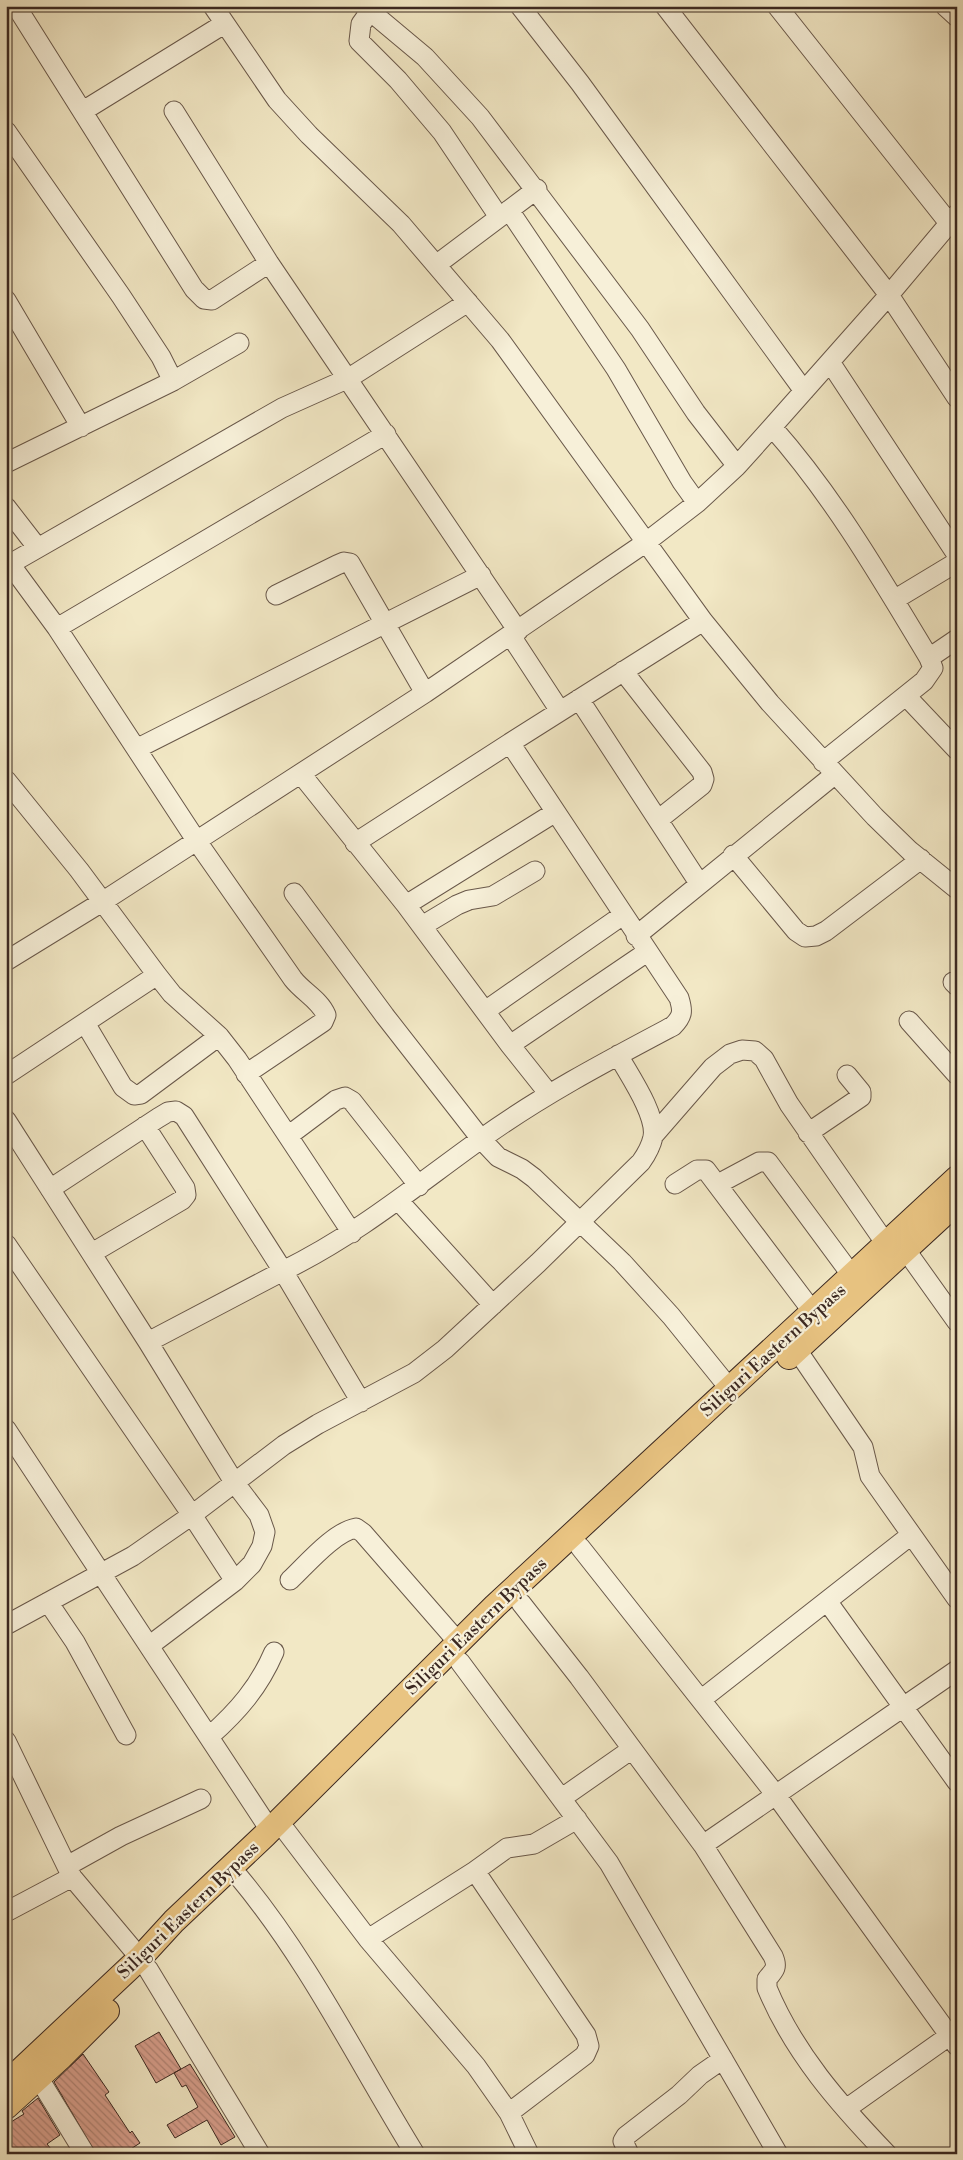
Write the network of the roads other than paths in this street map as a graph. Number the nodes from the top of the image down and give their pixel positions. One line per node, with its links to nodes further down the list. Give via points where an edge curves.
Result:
1 (16, 6): 10 (street)
2 (213, 6): 9 (street)
3 (520, 6): 25 (street)
4 (666, 6): 18 (street)
5 (777, 6): 15 (street)
6 (945, 6): 8 (street)
7 (369, 8): 13 (street, via 431,63 480,117); 14 (street, via 361,24 359,41 398,80 442,132)
8 (957, 17)
9 (224, 24): 10 (street); 17 (street, via 277,100 401,224)
10 (83, 111): 16 (street, via 204,300 212,300)
11 (174, 111): 16 (street)
12 (6, 131): 24 (street, via 121,296)
13 (537, 189): 14 (street); 31 (street)
14 (504, 214): 17 (street); 32 (street, via 616,370)
15 (953, 218): 18 (street)
16 (269, 263): 23 (street)
17 (436, 265): 20 (street)
18 (889, 295): 22 (street); 26 (street)
19 (6, 300): 27 (street)
20 (468, 302): 23 (street); 34 (street, via 500,340)
21 (240, 343): 24 (street)
22 (830, 362): 25 (street); 36 (street)
23 (348, 378): 29 (street); 35 (street, via 282,408)
24 (173, 381): 27 (street)
25 (804, 391): 28 (street)
26 (957, 398)
27 (81, 427): 30 (street)
28 (772, 427): 31 (street); 41 (street, via 850,528)
29 (386, 434): 39 (street); 44 (street)
30 (6, 463)
31 (737, 466): 32 (street)
32 (697, 503): 34 (street)
33 (6, 507): 35 (street)
34 (646, 543): 42 (street); 45 (street)
35 (36, 547): 37 (street)
36 (957, 555)
37 (8, 562): 44 (street)
38 (957, 562): 41 (street)
39 (481, 575): 43 (street); 45 (street)
40 (276, 595): 43 (street, via 337,565 350,563)
41 (894, 600): 47 (street)
42 (703, 621): 48 (street); 56 (street)
43 (384, 624): 49 (street); 54 (street)
44 (57, 628): 54 (street)
45 (515, 633): 49 (street); 52 (street)
46 (957, 639): 47 (street)
47 (929, 658): 50 (street, via 933,668 931,674)
48 (623, 671): 51 (street); 60 (street, via 702,772 704,779 702,785)
49 (425, 693): 57 (street)
50 (906, 696): 55 (street); 56 (street)
51 (579, 699): 52 (street); 60 (street)
52 (560, 710): 53 (street)
53 (510, 743): 59 (street); 62 (street)
54 (138, 748): 61 (street)
55 (957, 750)
56 (828, 768): 63 (street); 64 (street)
57 (301, 774): 61 (street); 62 (street)
58 (6, 780): 69 (street)
59 (554, 813): 70 (street); 71 (street)
60 (658, 820): 66 (street)
61 (196, 840): 69 (street); 83 (street, via 301,990 317,1002 326,1015 323,1022)
62 (355, 844): 70 (street)
63 (734, 855): 64 (street, via 796,931 805,937 826,931); 66 (street)
64 (921, 859): 67 (street)
65 (535, 871): 72 (street, via 493,896 457,905)
66 (699, 883): 73 (street)
67 (957, 888)
68 (294, 893): 93 (street)
69 (102, 902): 75 (street); 76 (street)
70 (406, 905): 72 (street)
71 (622, 915): 73 (street); 77 (street)
72 (422, 926): 77 (street)
73 (636, 936): 74 (street)
74 (647, 952): 81 (street); 82 (street, via 679,998 683,1010 681,1018 673,1026)
75 (6, 961)
76 (157, 975): 79 (street); 80 (street, via 172,994)
77 (485, 1011): 81 (street)
78 (909, 1021): 86 (street)
79 (84, 1023): 80 (street, via 123,1087 134,1095 141,1094); 84 (street)
80 (219, 1036): 83 (street)
81 (510, 1045): 87 (street)
82 (618, 1055): 87 (street); 92 (street, via 650,1115)
83 (246, 1074): 91 (street)
84 (6, 1075)
85 (847, 1075): 90 (street, via 861,1092 861,1097)
86 (957, 1075)
87 (548, 1094): 93 (street)
88 (6, 1120): 98 (street)
89 (145, 1126): 98 (street); 105 (street, via 185,1188 186,1195); 106 (street, via 168,1112 176,1111 184,1116)
90 (808, 1133): 92 (street, via 764,1059 755,1051 742,1050 730,1054 714,1067); 104 (street)
91 (288, 1136): 97 (street, via 336,1100 345,1097); 102 (street)
92 (653, 1136): 101 (street, via 641,1162)
93 (480, 1139): 97 (street); 101 (street, via 498,1157 534,1178)
94 (957, 1178): 104 (main road, Siliguri Eastern Bypass)
95 (675, 1184): 96 (street, via 697,1170 706,1170)
96 (718, 1184): 107 (street, via 759,1162 768,1162); 109 (street)
97 (419, 1186): 99 (street)
98 (50, 1189): 105 (street)
99 (398, 1200): 102 (street); 108 (street)
100 (957, 1202): 104 (main road, Siliguri Eastern Bypass)
101 (580, 1222): 108 (street); 113 (street, via 671,1316)
102 (352, 1233): 106 (street)
103 (6, 1244): 117 (street)
104 (896, 1247): 107 (main road, Siliguri Eastern Bypass); 110 (street); 112 (main road, Siliguri Eastern Bypass)
105 (92, 1253): 111 (street)
106 (283, 1271): 111 (street); 114 (street)
107 (852, 1277): 109 (main road, Siliguri Eastern Bypass)
108 (493, 1306): 114 (street, via 414,1373)
109 (814, 1312): 113 (main road, Siliguri Eastern Bypass)
110 (957, 1322)
111 (148, 1342): 116 (street)
112 (797, 1350): 118 (street, via 863,1447 870,1476); 119 (main road, Siliguri Eastern Bypass)
113 (730, 1389): 130 (main road, Siliguri Eastern Bypass)
114 (361, 1402): 116 (street, via 318,1424)
115 (6, 1429): 120 (street)
116 (234, 1482): 117 (street); 121 (street, via 259,1514 265,1532 252,1564)
117 (192, 1515): 120 (street); 121 (street)
118 (911, 1535): 123 (street); 124 (street)
119 (580, 1547): 126 (main road, Siliguri Eastern Bypass); 132 (street)
120 (101, 1574): 125 (street); 128 (street)
121 (234, 1580): 128 (street)
122 (290, 1580): 130 (street, via 336,1538 356,1528)
123 (957, 1599)
124 (827, 1601): 132 (street); 133 (street)
125 (48, 1602): 127 (street); 134 (street, via 75,1642)
126 (522, 1603): 130 (main road, Siliguri Eastern Bypass); 137 (street)
127 (6, 1625)
128 (149, 1646): 135 (street)
129 (274, 1652): 135 (street, via 264,1676 248,1699)
130 (459, 1652): 140 (street); 143 (main road, Siliguri Eastern Bypass)
131 (957, 1670): 133 (street)
132 (702, 1699): 139 (street)
133 (903, 1707): 138 (street); 139 (street)
134 (126, 1736)
135 (210, 1736): 143 (street)
136 (6, 1741): 145 (street)
137 (632, 1749): 140 (street); 144 (street)
138 (953, 1770)
139 (776, 1795): 144 (street); 151 (street)
140 (562, 1798): 142 (street)
141 (201, 1800): 145 (street, via 121,1836)
142 (577, 1819): 146 (street, via 534,1844 507,1848); 152 (street, via 609,1863)
143 (278, 1830): 147 (main road, Siliguri Eastern Bypass); 149 (street); 150 (main road, Siliguri Eastern Bypass, via 174,1921)
144 (703, 1845): 156 (street, via 773,1956 776,1969 767,1979 768,1988 793,2041)
145 (70, 1871): 148 (street); 150 (street)
146 (475, 1871): 149 (street); 157 (street, via 586,2035 589,2046 585,2055)
147 (239, 1877): 150 (main road, Siliguri Eastern Bypass); 160 (street, via 271,1916 306,1968)
148 (6, 1912)
149 (368, 1939): 157 (street, via 476,2066)
150 (144, 1964): 153 (main road, Siliguri Eastern Bypass, via 61,2057); 154 (main road, Siliguri Eastern Bypass); 159 (street)
151 (953, 2041): 156 (street)
152 (723, 2059): 162 (street, via 626,2136 623,2141); 163 (street)
153 (38, 2077): 155 (main road, Siliguri Eastern Bypass); 158 (street)
154 (6, 2084)
155 (6, 2106)
156 (846, 2109): 164 (street)
157 (508, 2113): 161 (street)
158 (85, 2154)
159 (260, 2154)
160 (414, 2154)
161 (529, 2154)
162 (629, 2154)
163 (778, 2154)
164 (887, 2154)

